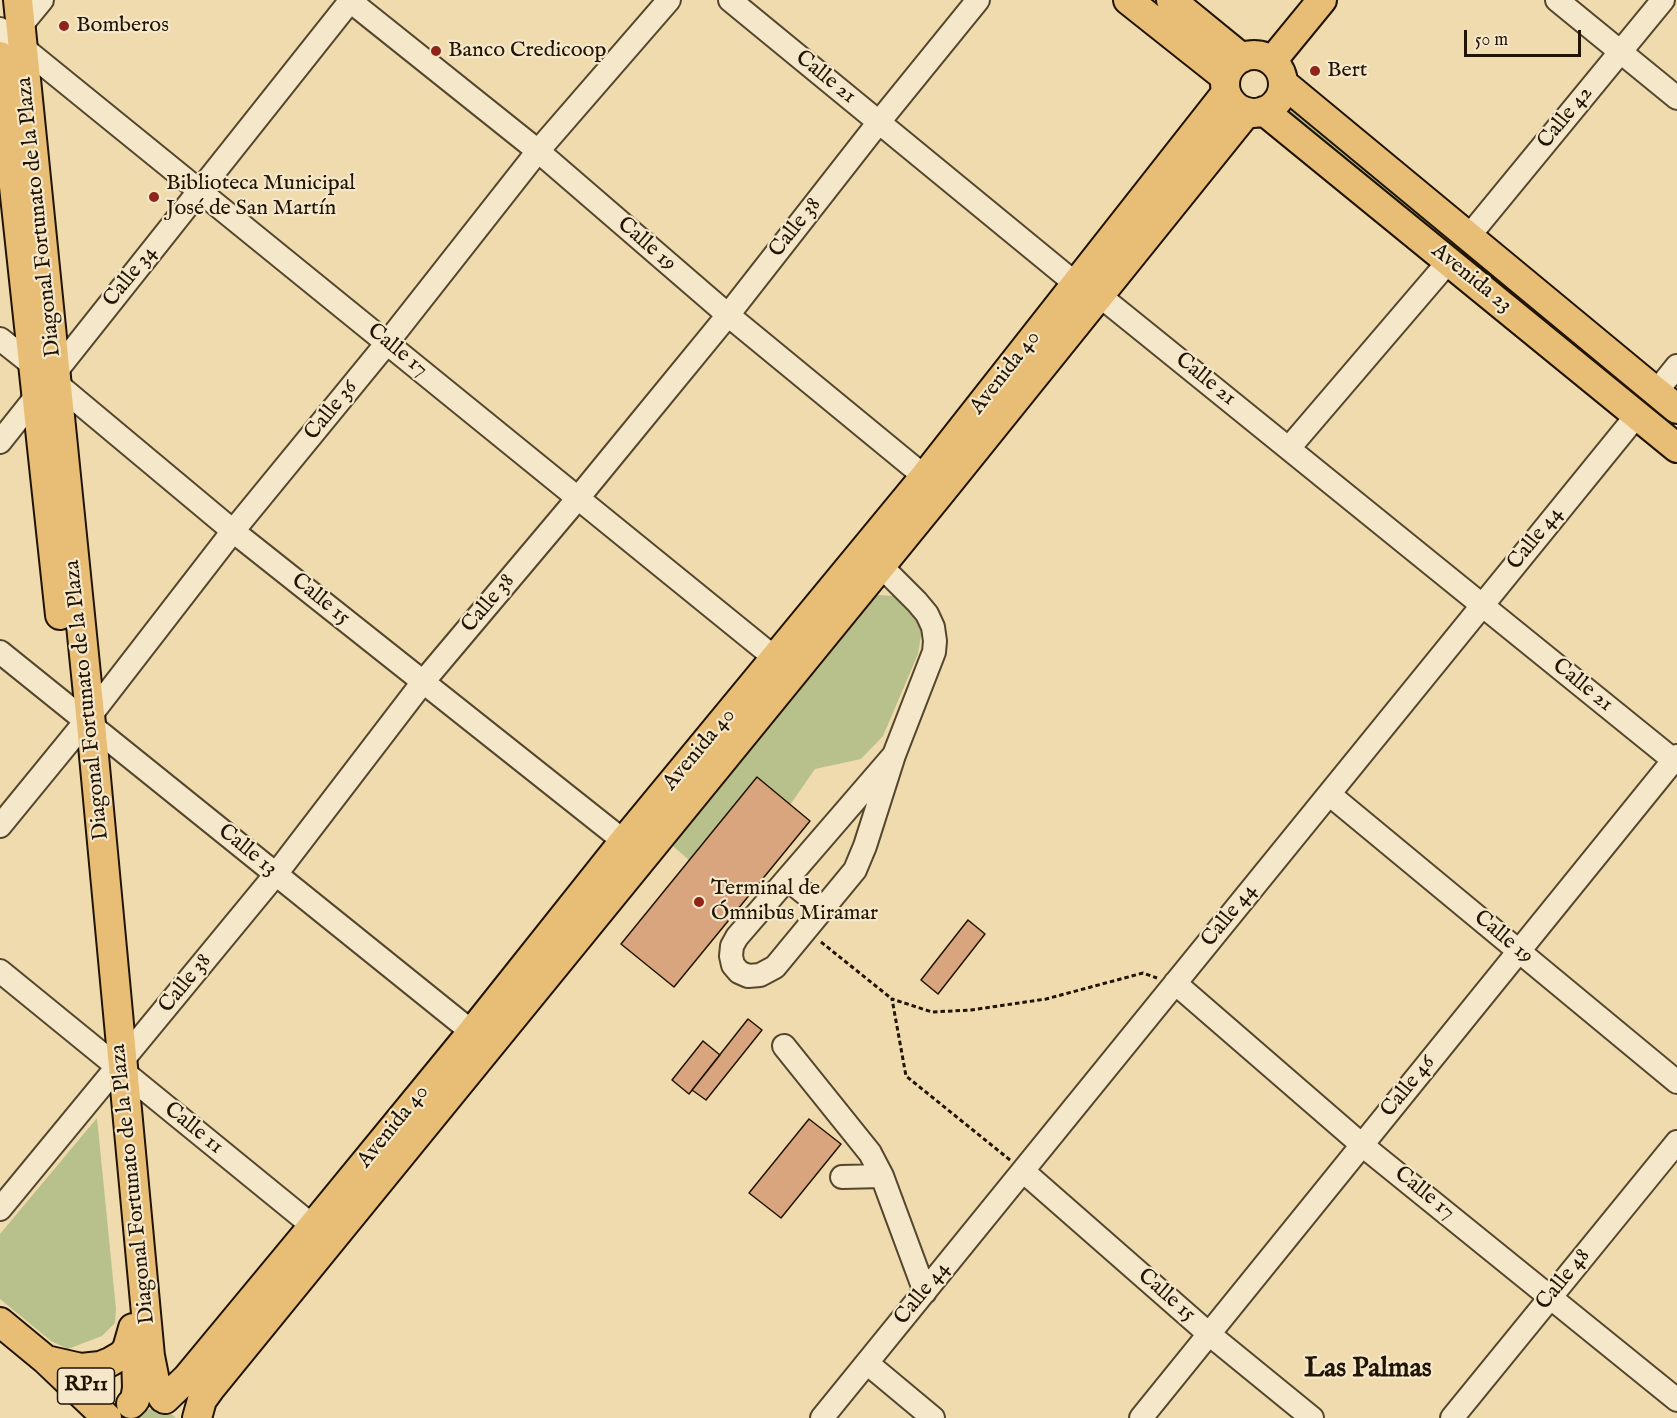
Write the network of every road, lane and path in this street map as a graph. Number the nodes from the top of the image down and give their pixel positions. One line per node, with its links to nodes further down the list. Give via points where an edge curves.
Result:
1 (42, 0): 11 (street)
2 (350, 0): 18 (street, Calle 19); 19 (street, Calle 34)
3 (669, 0): 18 (street, Calle 36)
4 (730, 0): 17 (street, Calle 21)
5 (978, 0): 17 (street, Calle 38)
6 (1128, 0): 14 (main road)
7 (1171, 0): 14 (main road)
8 (1322, 0): 13 (main road, Avenida 40)
9 (1557, 0): 12 (street)
10 (1662, 0): 12 (street, Calle 42)
11 (10, 35): 19 (street, Calle 17); 27 (main road, Diagonal Fortunato de la Plaza)
12 (1620, 52): 15 (street); 20 (street, Calle 42)
13 (1278, 72): 14 (main road, via 1257,55); 16 (main road, Avenida 40, via 1278,100); 20 (main road, Avenida 23)
14 (1231, 76): 16 (main road, via 1234,105); 22 (main road, Avenida 40)
15 (1677, 98)
16 (1255, 112): 21 (main road, Avenida 23); 22 (main road, Avenida 40)
17 (879, 122): 22 (street, Calle 21); 23 (street, Calle 38)
18 (538, 152): 23 (street, Calle 19); 25 (street, Calle 36)
19 (200, 191): 25 (street, Calle 17); 27 (street, Calle 34)
20 (1469, 236): 21 (main road); 28 (main road, Avenida 23)
21 (1449, 261): 29 (main road, Avenida 23); 32 (street)
22 (1088, 290): 32 (street, Calle 21); 33 (main road, Avenida 40)
23 (728, 315): 33 (street, Calle 19); 34 (street, Calle 38)
24 (0, 339): 27 (street, Calle 15)
25 (387, 343): 34 (street, Calle 17); 35 (street, Calle 36)
26 (1677, 366): 28 (street)
27 (46, 379): 30 (street, Calle 34); 35 (street, Calle 15); 41 (main road, Diagonal Fortunato de la Plaza)
28 (1666, 400): 29 (main road)
29 (1637, 415): 31 (main road, Avenida 23); 37 (street, Calle 44)
30 (0, 442)
31 (1677, 447)
32 (1289, 448): 37 (street, Calle 21)
33 (933, 484): 36 (main road, Avenida 40)
34 (578, 498): 39 (street, Calle 17); 40 (street, Calle 38)
35 (233, 531): 40 (street, Calle 15); 41 (street, Calle 36)
36 (873, 557): 39 (main road, Avenida 40); 42 (street, via 927,614 935,641 930,664)
37 (1483, 604): 43 (street, Calle 21); 44 (street, Calle 44)
38 (0, 652): 41 (street, Calle 13)
39 (785, 666): 46 (main road, Avenida 40)
40 (423, 682): 46 (street, Calle 15); 47 (street, Calle 38)
41 (82, 721): 45 (street, Calle 36); 47 (street, Calle 13); 57 (main road, Diagonal Fortunato de la Plaza)
42 (894, 755): 48 (street); 49 (street, via 855,870)
43 (1676, 760): 51 (street, Calle 46)
44 (1329, 794): 51 (street, Calle 19); 53 (street, Calle 44)
45 (0, 826)
46 (634, 849): 55 (main road, Avenida 40)
47 (276, 874): 55 (street, Calle 13); 57 (street, Calle 38)
48 (787, 879): 49 (street); 49 (street, via 732,946 733,965 739,972 748,976 770,971)
49 (823, 908)
50 (818, 940): 54 (path)
51 (1519, 952): 58 (street, Calle 19); 60 (street, Calle 46)
52 (0, 971): 57 (street, Calle 11)
53 (1175, 983): 54 (path, via 1143,973 1046,999 971,1010 932,1012); 60 (street, Calle 17); 61 (street, Calle 44)
54 (892, 999): 61 (path, via 906,1076)
55 (476, 1046): 65 (main road, Avenida 40)
56 (784, 1046): 62 (street, via 870,1153)
57 (115, 1067): 64 (street, Calle 38); 65 (street, Calle 11); 69 (main road, Diagonal Fortunato de la Plaza); 73 (main road, Diagonal Fortunato de la Plaza, via 153,1377)
58 (1677, 1082)
59 (1677, 1142): 67 (street, Calle 48)
60 (1362, 1144): 67 (street, Calle 17); 70 (street, Calle 46)
61 (1023, 1171): 66 (street, Calle 44); 70 (street, Calle 15)
62 (882, 1176): 63 (street); 66 (street)
63 (842, 1177)
64 (0, 1209)
65 (322, 1233): 73 (main road, Avenida 40); 77 (main road, Avenida 40, via 202,1400)
66 (925, 1292): 72 (street, Calle 44)
67 (1551, 1296): 74 (street, Calle 17); 82 (street, Calle 48)
68 (0, 1322): 71 (main road, RP11)
69 (134, 1329): 71 (main road, via 122,1355 100,1366 81,1368); 75 (main road, Diagonal Fortunato de la Plaza, via 136,1395)
70 (1209, 1334): 80 (street, Calle 46); 81 (street, Calle 15)
71 (46, 1360): 75 (main road, RP11)
72 (867, 1363): 78 (street, Calle 44); 79 (street)
73 (164, 1398): 75 (main road, RP11, via 152,1397); 76 (main road)
74 (1677, 1400)
75 (121, 1412)
76 (190, 1418)
77 (197, 1418)
78 (822, 1418)
79 (933, 1418)
80 (1141, 1418)
81 (1312, 1418)
82 (1452, 1418)

